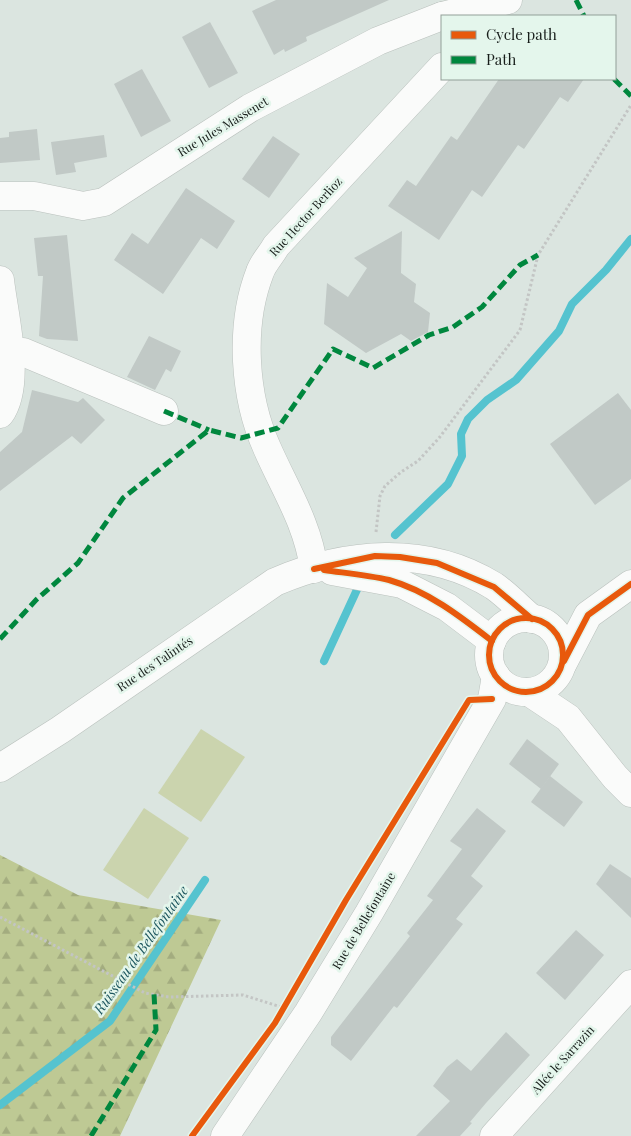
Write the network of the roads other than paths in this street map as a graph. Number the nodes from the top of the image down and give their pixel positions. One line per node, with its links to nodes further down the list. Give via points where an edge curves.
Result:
1 (490, 6): 2 (street, Rue Jules Massenet)
2 (447, 15)
3 (441, 16): 5 (street, Rue Jules Massenet, via 378,41 250,108 104,202 83,206 34,196)
4 (441, 69): 10 (street, Rue Hector Berlioz, via 276,246 260,272 251,309 248,343 253,410 306,531)
5 (0, 196)
6 (0, 280): 7 (street)
7 (9, 352): 8 (street, via 23,352); 9 (street, via 10,390)
8 (164, 411)
9 (0, 414)
10 (314, 569): 13 (street, Rue des Talintés, via 375,556 437,563 494,586); 14 (street, Rue des Talintés, via 402,584 447,607); 19 (street, Rue des Talintés, via 275,582)
11 (631, 584): 12 (street)
12 (588, 615): 13 (street); 15 (street)
13 (538, 621): 14 (street, via 508,623); 15 (street, via 554,630 560,640 563,651)
14 (492, 641): 16 (street, via 489,653)
15 (561, 667): 17 (street, via 547,686); 18 (street)
16 (494, 688): 17 (street); 22 (street, Rue de Bellefontaine, via 369,913)
17 (524, 692): 18 (street)
18 (568, 718): 20 (street)
19 (0, 768)
20 (623, 785)
21 (631, 984): 23 (street, Allée le Sarrazin)
22 (225, 1136)
23 (494, 1136)

